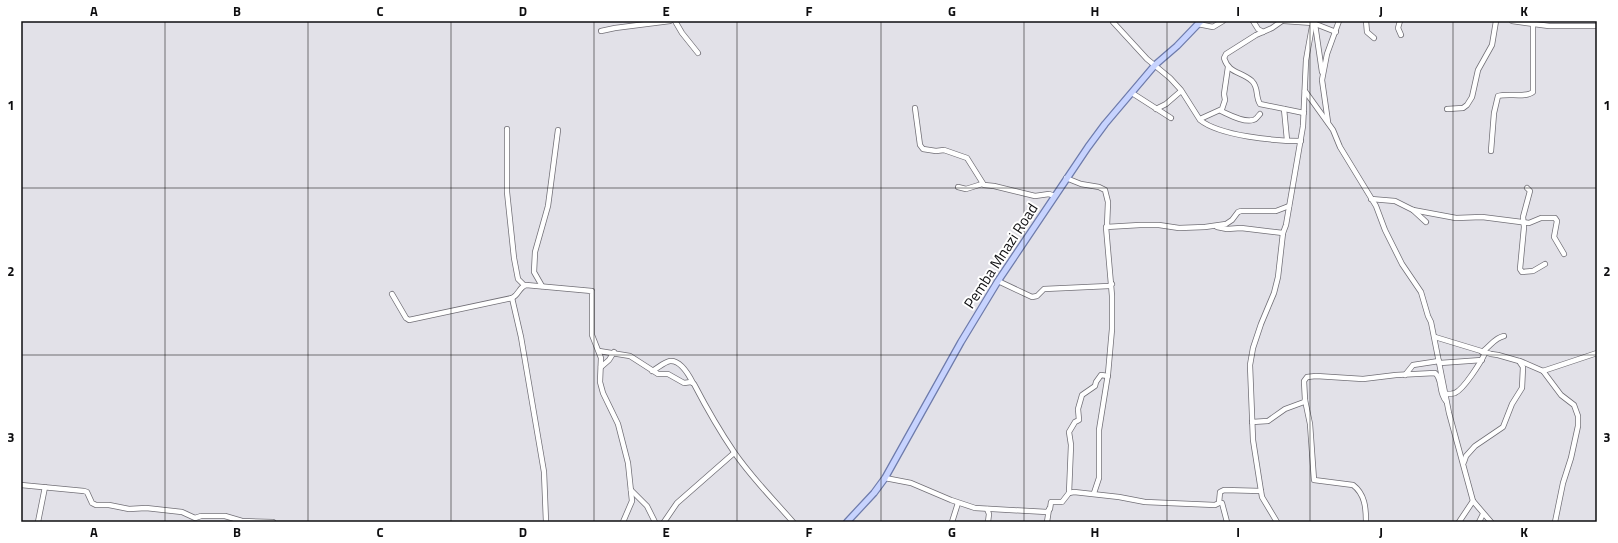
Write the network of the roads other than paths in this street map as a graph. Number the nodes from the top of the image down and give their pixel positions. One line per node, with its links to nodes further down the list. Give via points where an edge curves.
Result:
1 (670, 21): 16 (street)
2 (675, 21): 21 (street)
3 (1223, 21): 12 (street, via 1213,27)
4 (1254, 21): 17 (street)
5 (1283, 21): 14 (street); 17 (street)
6 (1339, 21): 18 (street)
7 (1366, 21): 20 (street, via 1367,32)
8 (1400, 21): 19 (street, via 1398,28)
9 (1496, 21): 31 (street, via 1492,45 1478,70 1472,97 1463,108)
10 (1512, 21): 13 (street)
11 (1112, 22): 22 (street)
12 (1200, 22): 22 (main road, Pemba Mnazi Road)
13 (1530, 22): 15 (street, via 1549,26); 42 (street, via 1533,92 1529,95 1498,96)
14 (1314, 23): 18 (street); 24 (street); 25 (street, via 1306,60)
15 (1597, 26)
16 (601, 31)
17 (1263, 32): 23 (street, via 1226,54 1224,58)
18 (1336, 32): 24 (street, via 1327,54)
19 (1401, 35)
20 (1374, 38)
21 (698, 53)
22 (1155, 65): 26 (street); 27 (main road, Pemba Mnazi Road)
23 (1228, 67): 30 (street, via 1254,83 1260,104); 32 (street, via 1225,100)
24 (1323, 75): 37 (street, via 1322,85)
25 (1305, 91): 33 (street); 37 (street)
26 (1181, 92): 29 (street); 36 (street)
27 (1132, 93): 29 (street); 43 (main road, Pemba Mnazi Road, via 1105,124)
28 (915, 108): 44 (street, via 922,148 932,151 944,150 967,158)
29 (1156, 109): 35 (street)
30 (1284, 109): 33 (street); 40 (street)
31 (1447, 109)
32 (1221, 111): 34 (street, via 1250,121); 36 (street)
33 (1304, 113): 41 (street)
34 (1260, 114)
35 (1171, 118)
36 (1200, 119): 40 (street, via 1230,133)
37 (1329, 124): 48 (street)
38 (507, 129): 60 (street, via 507,192 514,258 518,279)
39 (558, 130): 61 (street, via 548,206 535,252 534,272)
40 (1287, 140): 41 (street)
41 (1301, 141): 49 (street)
42 (1491, 151)
43 (1066, 178): 47 (main road, Pemba Mnazi Road); 53 (street, via 1105,190 1108,202)
44 (982, 184): 45 (street, via 966,189); 47 (street, via 1035,196)
45 (958, 187)
46 (1527, 188): 52 (street, via 1530,193)
47 (1055, 196): 58 (main road, Pemba Mnazi Road)
48 (1372, 199): 50 (street, via 1395,202); 65 (street, via 1384,230 1421,292)
49 (1289, 206): 54 (street, via 1276,211 1241,211 1229,223); 55 (street)
50 (1413, 210): 51 (street); 52 (street, via 1456,218 1502,218)
51 (1426, 222)
52 (1523, 223): 56 (street, via 1541,218 1555,218 1557,221 1554,237); 57 (street, via 1521,271 1533,271)
53 (1107, 226): 54 (street, via 1159,225 1187,229); 59 (street)
54 (1212, 226): 55 (street)
55 (1282, 233): 82 (street, via 1278,277 1251,358)
56 (1564, 254)
57 (1545, 264)
58 (998, 281): 59 (street, via 1032,297 1044,289); 85 (main road, Pemba Mnazi Road)
59 (1112, 284): 77 (street)
60 (524, 285): 61 (street); 63 (street)
61 (542, 286): 66 (street, via 592,291 592,335)
62 (392, 294): 63 (street, via 409,320)
63 (512, 298): 101 (street, via 544,472)
64 (1504, 336): 68 (street, via 1496,338)
65 (1435, 337): 68 (street); 72 (street)
66 (598, 351): 67 (street); 73 (street)
67 (614, 352): 73 (street); 74 (street, via 630,356)
68 (1484, 352): 70 (street); 71 (street)
69 (1597, 353): 75 (street)
70 (1482, 360): 72 (street); 79 (street, via 1464,386 1457,392)
71 (1520, 360): 75 (street); 84 (street, via 1523,367 1522,388 1503,427 1475,446 1466,456)
72 (1439, 362): 76 (street, via 1413,365); 79 (street)
73 (601, 367): 88 (street, via 600,382 625,447)
74 (652, 371): 78 (street, via 660,375 670,375 684,383); 78 (street, via 672,361 682,367)
75 (1543, 371): 115 (street, via 1561,395 1574,405 1578,416 1578,426)
76 (1405, 375): 80 (street, via 1363,379 1308,377 1304,381); 81 (street, via 1437,374 1443,398)
77 (1108, 376): 90 (street, via 1101,375 1094,387 1083,394 1078,410 1079,420 1068,432); 91 (street, via 1099,430 1099,478)
78 (693, 383): 83 (street)
79 (1445, 394): 81 (street)
80 (1305, 400): 82 (street, via 1285,409 1268,421); 112 (street, via 1310,424 1314,480 1353,485 1358,488 1364,501)
81 (1447, 402): 84 (street)
82 (1252, 422): 89 (street)
83 (734, 453): 104 (street, via 676,503); 105 (street)
84 (1464, 464): 92 (street)
85 (885, 478): 93 (street, via 911,483); 106 (main road, Pemba Mnazi Road)
86 (21, 485): 87 (street)
87 (45, 487): 99 (street); 100 (street, via 86,492 96,506 182,512 194,518 225,516 242,521)
88 (631, 490): 102 (street, via 632,501); 103 (street, via 647,506)
89 (1261, 491): 91 (street, via 1224,490 1220,492 1219,503 1215,505 1145,502); 111 (street)
90 (1069, 493): 91 (street); 96 (street, via 1064,501 1051,502)
91 (1094, 493)
92 (1473, 501): 97 (street); 113 (street)
93 (958, 503): 95 (street); 107 (street)
94 (1222, 503): 110 (street)
95 (987, 509): 96 (street, via 1047,512); 108 (street)
96 (1049, 509): 109 (street)
97 (1483, 514): 98 (street); 114 (street)
98 (1488, 521)
99 (38, 522)
100 (272, 522)
101 (546, 522)
102 (623, 522)
103 (655, 522)
104 (664, 522)
105 (793, 522)
106 (847, 522)
107 (952, 522)
108 (988, 522)
109 (1047, 522)
110 (1227, 522)
111 (1277, 522)
112 (1366, 522)
113 (1459, 522)
114 (1479, 522)
115 (1555, 522)

